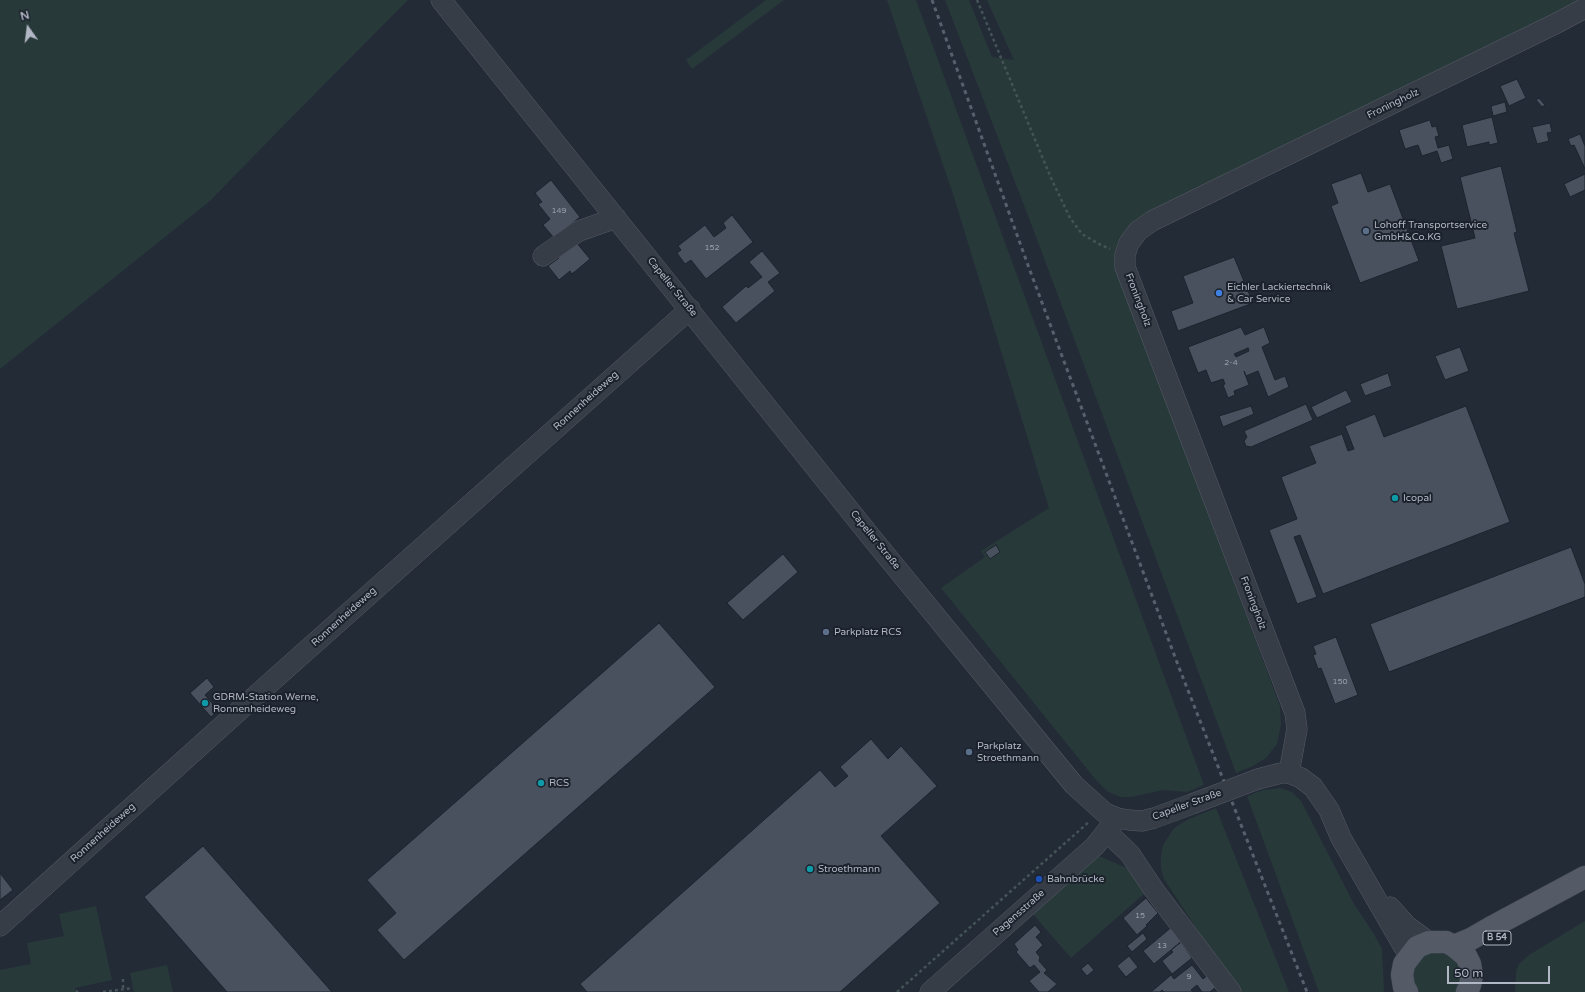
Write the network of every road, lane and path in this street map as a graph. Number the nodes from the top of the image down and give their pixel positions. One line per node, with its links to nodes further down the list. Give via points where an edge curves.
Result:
1 (441, 0): 4 (street, Capeller Straße)
2 (977, 0): 5 (path, via 1070,218 1082,234)
3 (1585, 8): 5 (street, Froningholz, via 1152,221 1138,231 1129,242)
4 (616, 218): 6 (street, via 579,232); 7 (street, Capeller Straße)
5 (1125, 255): 8 (street, Froningholz, via 1125,267 1295,713 1297,729)
6 (543, 256)
7 (690, 309): 9 (street, Capeller Straße, via 1042,747 1074,785 1105,813); 13 (street, Ronnenheideweg)
8 (1288, 773): 9 (street, Capeller Straße, bridge, via 1281,772 1258,779 1154,818); 11 (street, via 1313,787 1321,798)
9 (1112, 825): 23 (street, Pagensstraße, via 1095,846); 24 (street, via 1154,890)
10 (1585, 878): 12 (main road, B 54)
11 (1369, 885): 14 (street, via 1407,926); 16 (street)
12 (1524, 911): 15 (main road, B 54); 17 (main road, B 54)
13 (0, 926)
14 (1429, 942): 15 (main road, via 1446,942); 16 (main road, via 1417,947)
15 (1454, 946): 17 (main road, via 1466,956)
16 (1409, 956): 21 (main road, via 1402,975)
17 (1470, 964): 25 (main road, via 1472,975)
18 (123, 976): 19 (path)
19 (123, 988): 20 (path); 22 (path)
20 (133, 988)
21 (1404, 990)
22 (103, 992)
23 (930, 992)
24 (1230, 992)
25 (1467, 992)

